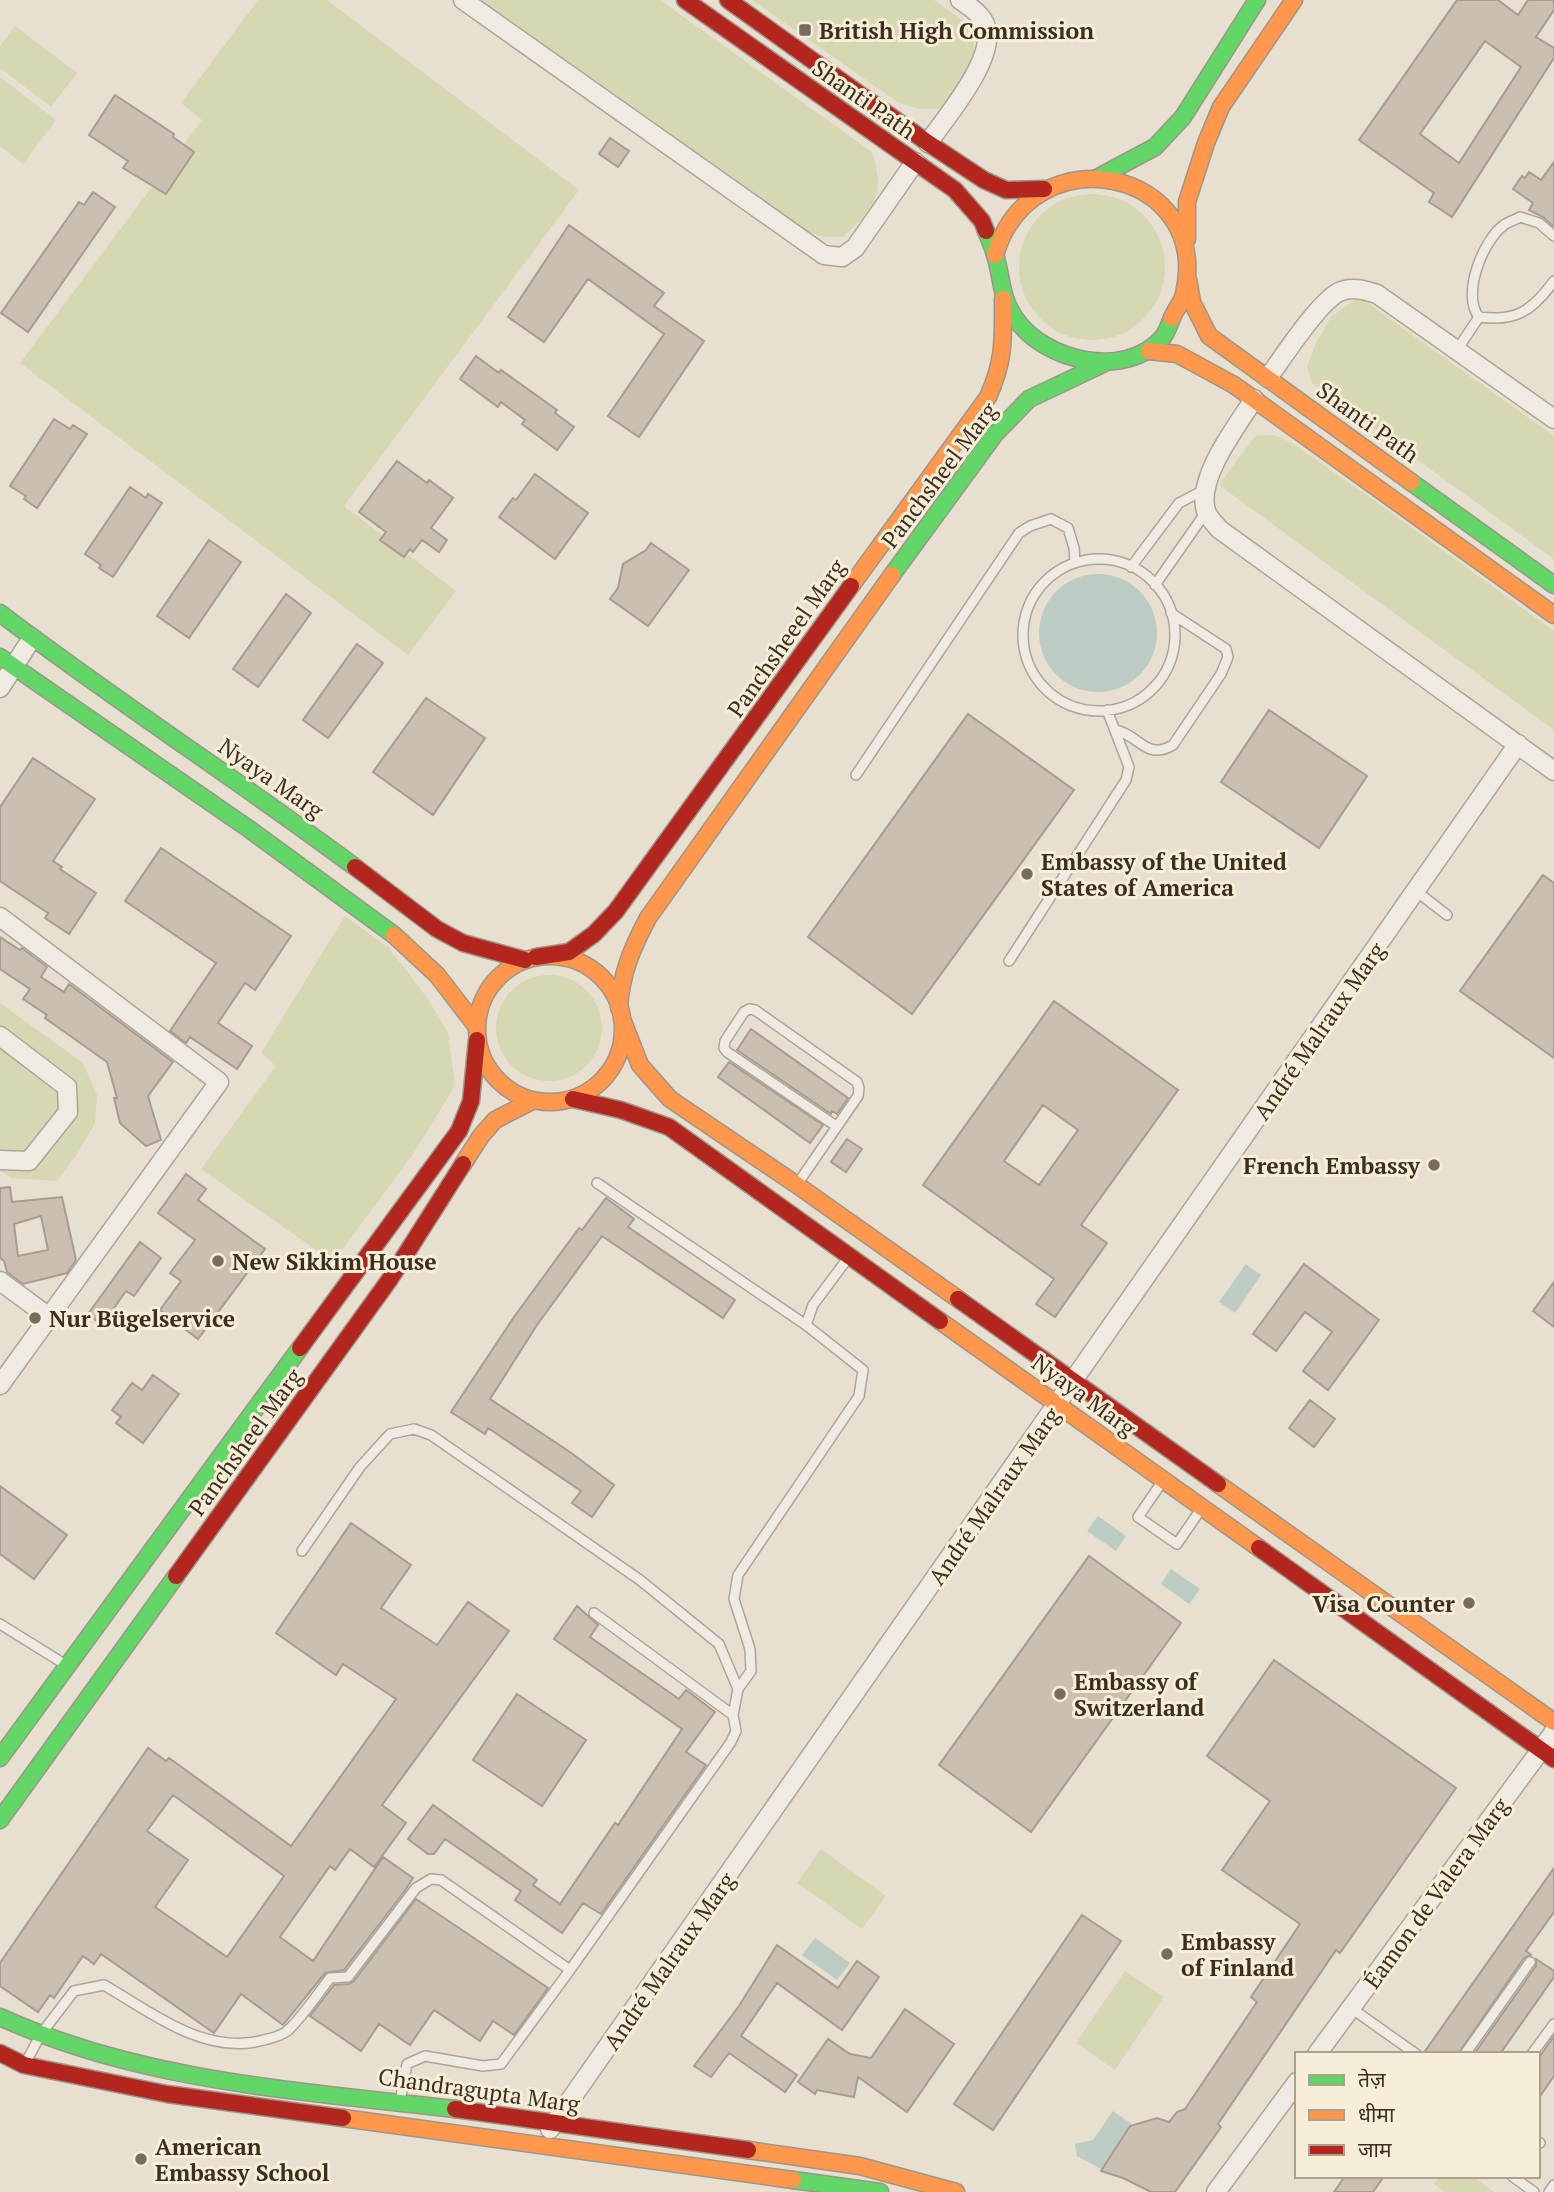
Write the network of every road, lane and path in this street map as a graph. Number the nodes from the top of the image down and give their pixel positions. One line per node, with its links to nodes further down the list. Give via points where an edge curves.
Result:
1 (463, 0): 8 (street, via 824,256 842,257 855,248)
2 (685, 0): 8 (main road, Shanti Path)
3 (728, 0): 7 (main road, Shanti Path)
4 (960, 0): 7 (street, via 986,26 988,45 981,65)
5 (1257, 0): 9 (main road, via 1183,117 1155,147)
6 (1294, 0): 12 (main road, via 1215,120 1186,202)
7 (928, 143): 10 (main road, Shanti Path, via 1006,190)
8 (915, 162): 13 (main road, Shanti Path, via 955,190 982,221)
9 (1097, 178): 10 (main road, via 1065,181); 12 (main road, via 1132,185 1152,196 1174,219)
10 (1044, 189): 13 (main road, via 1013,217)
11 (1554, 236): 17 (lane, via 1539,223 1520,217 1499,230 1475,274 1472,307)
12 (1187, 247): 14 (main road)
13 (995, 255): 16 (main road)
14 (1187, 274): 19 (main road, via 1184,296 1166,335); 21 (main road, Shanti Path, via 1192,302 1209,336)
15 (1554, 281): 17 (lane, via 1517,316)
16 (1003, 296): 20 (main road, via 1023,330 1053,352 1087,361); 45 (main road, Panchsheeel Marg, via 1003,350 988,397 616,911 569,951)
17 (1479, 317): 18 (lane)
18 (1457, 350): 21 (street, via 1377,293 1355,288 1338,293 1320,309); 23 (street)
19 (1149, 351): 20 (main road); 22 (main road, Shanti Path, via 1177,354)
20 (1110, 361): 47 (main road, Panchsheel Marg, via 1028,399 995,434 648,918 626,960)
21 (1268, 378): 29 (main road, Shanti Path)
22 (1254, 399): 24 (street, via 1216,460); 32 (main road, Shanti Path)
23 (1554, 419)
24 (1205, 490): 25 (street); 27 (lane, via 1179,503)
25 (1206, 512): 28 (lane); 39 (street, via 1219,528)
26 (1075, 563): 27 (lane, via 1098,559); 37 (lane, via 1053,574 1036,591 1025,615 1023,641 1029,667 1043,688 1064,704); 41 (lane, via 1068,528 1051,519 1019,533)
27 (1131, 567): 28 (lane)
28 (1154, 585): 31 (lane)
29 (1554, 585)
30 (0, 613): 33 (main road, Nyaya Marg)
31 (1171, 613): 37 (lane, via 1175,637 1170,661 1158,682 1139,700); 38 (lane, via 1226,649 1228,657 1221,674 1173,744 1162,751 1150,750)
32 (1554, 615)
33 (27, 634): 34 (street); 45 (main road, Nyaya Marg, via 438,929 463,943)
34 (4, 661): 35 (main road); 36 (street)
35 (35, 682): 36 (street); 48 (main road, via 392,932 434,969 461,1001)
36 (0, 690)
37 (1107, 710): 38 (lane)
38 (1115, 730): 46 (lane, via 1129,767 1126,780)
39 (1518, 744): 40 (street); 42 (street, André Malraux Marg)
40 (1554, 771)
41 (856, 775)
42 (1416, 891): 43 (lane); 60 (street, André Malraux Marg)
43 (1447, 915)
44 (0, 917): 58 (street, via 219,1082)
45 (531, 959): 47 (main road, via 557,956 578,961 610,988); 48 (main road, via 506,970 491,986 481,1006)
46 (1009, 961)
47 (621, 1013): 50 (main road, via 621,1044 612,1068 595,1087); 55 (main road, Nyaya Marg, via 640,1065 670,1099)
48 (477, 1034): 51 (main road, via 487,1067 506,1089); 68 (main road, Panchsheel Marg, via 471,1101 459,1131)
49 (0, 1036): 53 (street, via 67,1087 68,1112 29,1161)
50 (573, 1099): 51 (main road); 56 (main road, Nyaya Marg, via 669,1127)
51 (532, 1101): 75 (main road, Panchsheel Marg, via 495,1120 481,1136 390,1279)
52 (836, 1126): 52 (lane, via 858,1096 857,1082 755,1010 744,1012 725,1041 727,1052); 55 (lane)
53 (0, 1160)
54 (597, 1183): 59 (lane)
55 (797, 1185): 60 (main road, Nyaya Marg)
56 (850, 1256): 59 (lane, via 813,1305); 62 (main road, Nyaya Marg)
57 (0, 1280): 58 (street)
58 (49, 1317): 61 (street)
59 (806, 1325): 69 (lane, via 863,1370 859,1396 738,1575 734,1599 750,1649 751,1671)
60 (1075, 1382): 62 (street, André Malraux Marg); 71 (main road, Nyaya Marg)
61 (0, 1385)
62 (1059, 1405): 63 (main road, Nyaya Marg); 90 (street, André Malraux Marg)
63 (1164, 1480): 64 (main road, Nyaya Marg); 64 (lane, via 1138,1517 1177,1544)
64 (1202, 1507): 73 (main road, Nyaya Marg)
65 (302, 1551): 69 (lane, via 360,1467 390,1434 414,1429 431,1435 640,1580 719,1644)
66 (594, 1613): 70 (lane)
67 (0, 1624): 68 (lane)
68 (68, 1666): 74 (main road, Panchsheel Marg)
69 (738, 1689): 70 (lane)
70 (733, 1715): 77 (lane, via 736,1731 731,1742)
71 (1554, 1722)
72 (1554, 1732): 73 (street, Éamon de Valera Marg)
73 (1547, 1755): 78 (street, Éamon de Valera Marg)
74 (0, 1758)
75 (0, 1820)
76 (1530, 1962): 84 (lane)
77 (570, 1970): 81 (lane, via 441,1880 431,1880 416,1888 348,1977 330,1978 286,2031 265,2040 242,2045 189,2034 104,1984 74,1991); 89 (lane, via 501,2064 483,2066 425,2056 407,2064)
78 (1351, 2008): 82 (street, Éamon de Valera Marg); 83 (lane)
79 (0, 2017): 81 (main road, Chandragupta Marg)
80 (1554, 2024): 85 (lane)
81 (41, 2034): 87 (lane); 89 (main road, Chandragupta Marg, via 129,2061 231,2084)
82 (1324, 2052)
83 (1413, 2052)
84 (1466, 2052)
85 (1533, 2052)
86 (0, 2053): 87 (main road, Chandragupta Marg)
87 (24, 2065): 91 (main road, Chandragupta Marg, via 167,2094)
88 (1295, 2085): 97 (street)
89 (400, 2102): 90 (main road, Chandragupta Marg)
90 (555, 2123): 91 (street, André Malraux Marg); 96 (main road, Chandragupta Marg, via 860,2166)
91 (540, 2144): 94 (main road, Chandragupta Marg)
92 (1514, 2178): 98 (lane)
93 (1554, 2185): 99 (lane)
94 (857, 2190): 95 (main road, Chandragupta Marg)
95 (880, 2192)
96 (956, 2192)
97 (1216, 2192)
98 (1534, 2192)
99 (1549, 2192)

